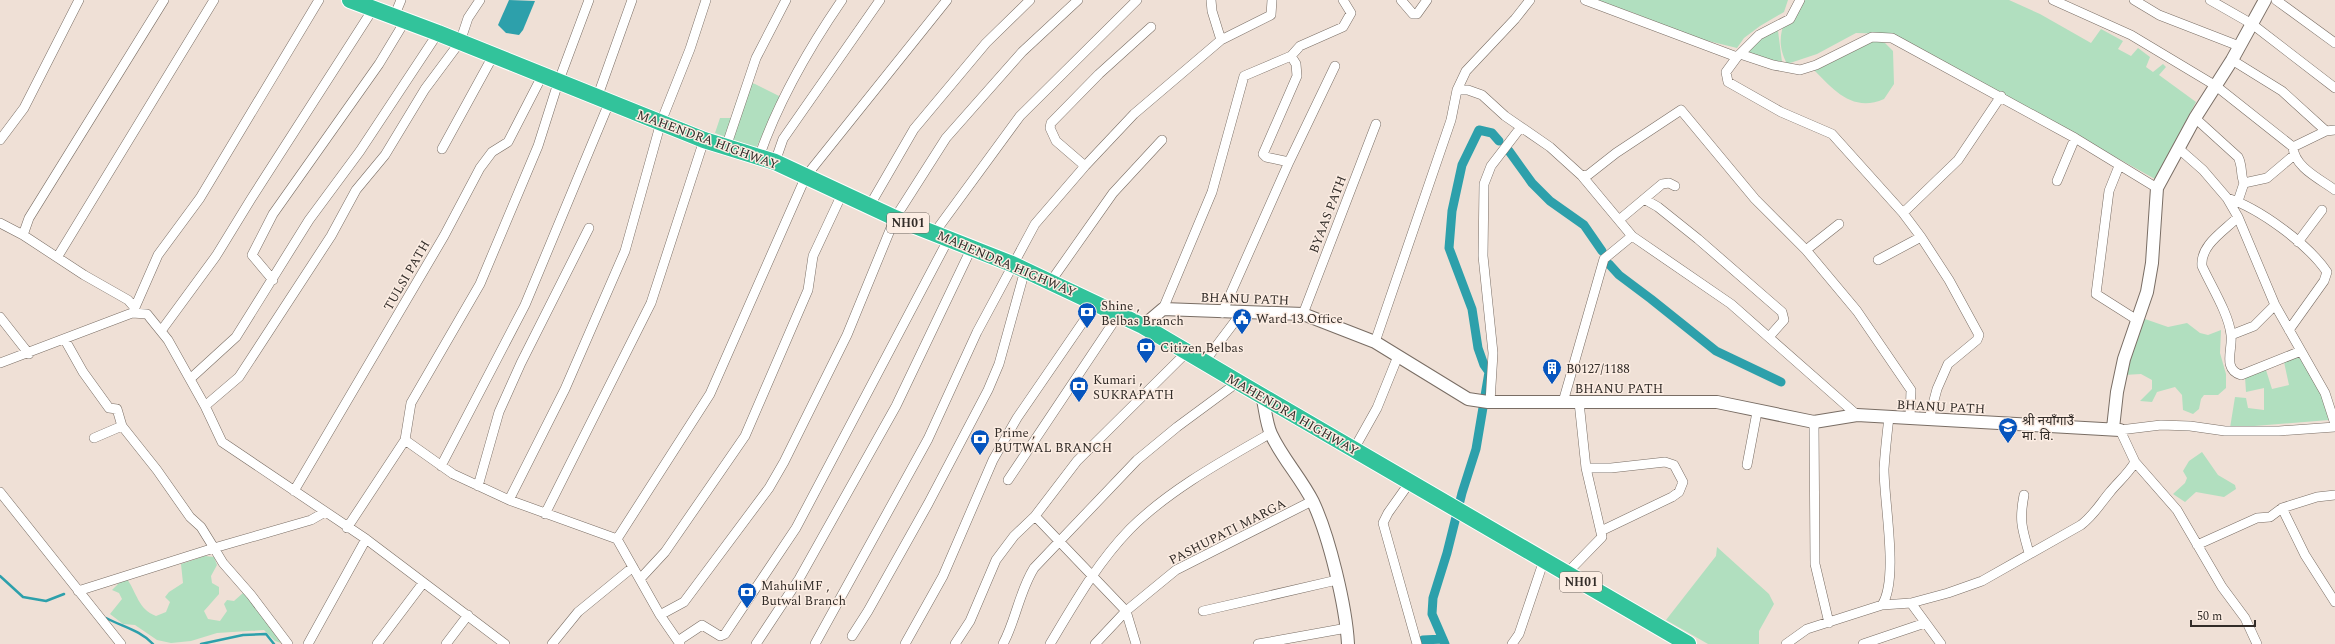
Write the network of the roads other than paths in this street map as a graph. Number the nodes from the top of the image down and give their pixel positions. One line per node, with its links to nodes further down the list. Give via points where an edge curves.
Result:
1 (79, 0): 58 (street, via 24,108)
2 (164, 0): 90 (street, via 29,218)
3 (214, 0): 97 (street)
4 (319, 0): 105 (street, via 200,198 158,255)
5 (350, 0): 31 (highway, MAHENDRA HIGHWAY / NH01)
6 (401, 0): 32 (street)
7 (480, 0): 37 (street, via 468,18)
8 (589, 0): 46 (street)
9 (632, 0): 51 (street)
10 (706, 0): 53 (street)
11 (786, 0): 61 (street, via 756,58)
12 (842, 0): 65 (street, via 794,80)
13 (880, 0): 66 (street, via 783,139)
14 (947, 0): 70 (street)
15 (1030, 0): 81 (street, via 986,44 914,130)
16 (1078, 0): 85 (street, via 1022,52 946,138)
17 (1137, 0): 91 (street, via 1020,116)
18 (1211, 0): 36 (street)
19 (1272, 0): 36 (street, via 1271,15)
20 (1343, 0): 42 (street, via 1351,13 1343,27 1300,46)
21 (1401, 0): 22 (street, via 1413,14 1417,14)
22 (1427, 0)
23 (1530, 0): 49 (street, via 1516,19 1466,71)
24 (1585, 0): 40 (street)
25 (1800, 0): 40 (street, via 1790,19 1759,35)
26 (2053, 0): 47 (street, via 2131,34)
27 (2134, 0): 39 (street, via 2159,15)
28 (2210, 0): 33 (street)
29 (2265, 0): 33 (street)
30 (2276, 0): 38 (street)
31 (373, 9): 32 (highway, MAHENDRA HIGHWAY / NH01); 114 (street, via 216,256)
32 (400, 19): 35 (highway, MAHENDRA HIGHWAY / NH01); 100 (street, via 379,64 273,214 252,255)
33 (2252, 24): 39 (street); 48 (street)
34 (1151, 27): 68 (street, via 1099,74 1051,123 1050,128 1056,141)
35 (438, 33): 37 (highway, MAHENDRA HIGHWAY / NH01); 100 (street, via 360,151 309,220)
36 (1221, 40): 68 (street, via 1134,114)
37 (460, 42): 41 (highway, MAHENDRA HIGHWAY / NH01); 131 (street, via 425,89 385,155 356,190 331,236 239,377)
38 (2335, 42)
39 (2239, 46): 43 (street)
40 (1738, 55): 50 (street, via 1800,70 1816,65 1872,37 1892,38); 83 (street, via 1726,72 1728,82 1780,112 1832,134)
41 (493, 56): 45 (highway, MAHENDRA HIGHWAY / NH01); 63 (street)
42 (1291, 56): 67 (street, via 1296,64 1297,76 1263,154); 104 (street, via 1244,76 1212,192)
43 (2232, 60): 47 (street); 56 (street, via 2282,91)
44 (1334, 66): 67 (street)
45 (542, 76): 46 (highway, MAHENDRA HIGHWAY / NH01); 153 (street, TULSI PATH, via 508,142 492,152 480,168 444,236)
46 (558, 83): 51 (highway, MAHENDRA HIGHWAY / NH01); 144 (street, via 538,146 480,284 411,403)
47 (2216, 86): 52 (street); 64 (street)
48 (2335, 88)
49 (1457, 90): 55 (street, via 1482,94); 118 (street, via 1451,120)
50 (2001, 96): 57 (street); 83 (street, via 1958,160)
51 (603, 101): 53 (highway, MAHENDRA HIGHWAY / NH01); 148 (street, via 525,305)
52 (2195, 118): 62 (street); 73 (street, via 2238,156 2242,164 2241,175)
53 (662, 122): 59 (highway, MAHENDRA HIGHWAY / NH01); 157 (street, via 625,251 565,389)
54 (1376, 124): 109 (street, BYAAS PATH)
55 (1521, 127): 71 (street); 128 (street, via 1491,166 1484,184 1483,256 1494,353)
56 (2330, 131): 64 (street)
57 (2075, 138): 69 (street); 72 (street)
58 (0, 140)
59 (704, 140): 61 (highway, MAHENDRA HIGHWAY / NH01); 161 (street, via 651,303)
60 (1162, 140): 101 (street, via 1113,193)
61 (726, 147): 65 (highway, MAHENDRA HIGHWAY / NH01)
62 (2178, 148): 75 (street); 78 (street, via 2203,170)
63 (442, 150)
64 (2293, 152): 73 (street, via 2268,178); 76 (street, via 2308,170)
65 (759, 157): 66 (highway, MAHENDRA HIGHWAY / NH01)
66 (775, 162): 70 (highway, MAHENDRA HIGHWAY / NH01)
67 (1289, 162): 107 (street)
68 (1085, 166): 99 (street, via 1035,224)
69 (2119, 166): 75 (street); 111 (street, via 2109,191 2096,294)
70 (806, 176): 77 (highway, MAHENDRA HIGHWAY / NH01); 166 (street, via 710,394)
71 (1582, 176): 86 (street); 96 (street, via 1681,110 1755,200)
72 (2058, 181)
73 (2244, 183): 80 (street)
74 (1675, 186): 79 (street, via 1669,183 1662,184)
75 (2157, 188): 111 (street, via 2152,263 2147,292)
76 (2335, 190)
77 (842, 194): 81 (highway, MAHENDRA HIGHWAY / NH01); 175 (street, via 813,256 808,290 780,360 745,436 665,552)
78 (2227, 198): 80 (street); 84 (street)
79 (1644, 199): 86 (street); 116 (street, via 1703,243 1782,312 1784,320)
80 (2238, 201): 94 (street, via 2253,208)
81 (870, 205): 85 (highway, MAHENDRA HIGHWAY / NH01)
82 (2322, 210): 94 (street)
83 (1903, 213): 93 (street)
84 (2238, 217): 103 (street); 115 (street, via 2201,256 2202,266)
85 (895, 218): 91 (highway, MAHENDRA HIGHWAY / NH01); 185 (street, via 847,335 769,488 684,602)
86 (1619, 220): 92 (street)
87 (0, 223): 90 (street)
88 (1839, 224): 96 (street)
89 (589, 228): 152 (street, via 521,363 506,398)
90 (23, 234): 97 (street)
91 (942, 235): 95 (highway, MAHENDRA HIGHWAY / NH01); 190 (street, via 796,528 725,634 720,636 702,625)
92 (1632, 236): 116 (street, via 1731,304); 129 (street, via 1604,259)
93 (1921, 237): 98 (street); 136 (street, via 1949,280 1979,335 1977,340 1948,364 1937,389)
94 (2298, 242): 113 (street, via 2313,254 2327,272)
95 (972, 247): 99 (highway, MAHENDRA HIGHWAY / NH01); 198 (street, via 896,406 799,579)
96 (1806, 250): 135 (street, via 1857,311 1911,390)
97 (58, 256): 105 (street, via 84,275 128,300)
98 (1878, 260)
99 (1019, 267): 101 (highway, MAHENDRA HIGHWAY / NH01); 189 (street, via 998,364 988,390 928,504); 199 (street, via 977,332 928,439)
100 (273, 280): 125 (street, via 236,337)
101 (1051, 281): 102 (highway, MAHENDRA HIGHWAY / NH01)
102 (1096, 303): 108 (highway, MAHENDRA HIGHWAY / NH01); 200 (street, via 1017,418 993,460 944,576)
103 (2275, 305): 113 (street); 115 (street, via 2254,326)
104 (1163, 309): 107 (street, BHANU PATH); 112 (street)
105 (133, 311): 114 (street, via 147,314); 117 (street)
106 (1242, 312): 107 (street, BHANU PATH); 109 (street, BHANU PATH); 123 (street)
107 (1222, 313)
108 (1119, 314): 112 (highway, MAHENDRA HIGHWAY / NH01); 150 (street)
109 (1303, 314): 118 (street, BHANU PATH)
110 (0, 317): 121 (street)
111 (2138, 320): 141 (street, via 2124,359 2117,392)
112 (1143, 326): 119 (highway, MAHENDRA HIGHWAY / NH01)
113 (2290, 330): 120 (street)
114 (161, 331): 125 (street)
115 (2232, 335): 120 (street, via 2229,350 2230,367 2241,375)
116 (1769, 337): 133 (street)
117 (65, 340): 121 (street); 139 (street, via 83,372 110,408 117,410)
118 (1375, 342): 122 (street, BHANU PATH)
119 (1188, 351): 123 (highway, MAHENDRA HIGHWAY / NH01); 162 (street, via 1077,461)
120 (2301, 351): 138 (street, via 2325,393)
121 (29, 354): 124 (street)
122 (1398, 356): 128 (street, BHANU PATH, via 1468,399); 145 (street, via 1377,408)
123 (1204, 361): 126 (highway, MAHENDRA HIGHWAY / NH01)
124 (0, 363)
125 (190, 379): 131 (street)
126 (1238, 382): 127 (highway, MAHENDRA HIGHWAY / NH01); 167 (street, via 1137,460)
127 (1262, 395): 142 (street); 145 (highway, MAHENDRA HIGHWAY / NH01)
128 (1489, 402): 129 (street, BHANU PATH)
129 (1563, 402): 130 (street, BHANU PATH)
130 (1579, 402): 132 (street, BHANU PATH, via 1717,402); 149 (street)
131 (205, 406): 153 (street, via 222,442)
132 (1757, 412): 137 (street, BHANU PATH); 147 (street)
133 (1857, 415): 134 (street, BHANU PATH); 137 (street, BHANU PATH)
134 (1889, 417): 135 (street, BHANU PATH); 181 (street, via 1884,468 1890,577 1888,596)
135 (1910, 418): 136 (street, BHANU PATH)
136 (1929, 419): 141 (street, BHANU PATH)
137 (1814, 422): 186 (street, via 1815,564)
138 (2335, 424)
139 (122, 426): 143 (street); 169 (street, via 190,517 201,527)
140 (2335, 427): 141 (street, via 2225,431 2161,425)
141 (2117, 429): 146 (street)
142 (1271, 433): 158 (street); 174 (street, via 1219,463 1149,513 1130,530)
143 (94, 438)
144 (405, 440): 148 (street); 163 (street)
145 (1354, 449): 151 (highway, MAHENDRA HIGHWAY / NH01)
146 (2135, 462): 168 (street, via 2177,510); 170 (street, via 2093,516 2081,526)
147 (1747, 465)
148 (441, 466): 152 (street)
149 (1586, 468): 164 (street); 164 (street, via 1665,462 1674,465 1684,482 1680,492 1672,497)
150 (1008, 480)
151 (1410, 482): 171 (highway, MAHENDRA HIGHWAY / NH01); 208 (street, via 1383,523)
152 (478, 486): 157 (street)
153 (294, 491): 160 (street)
154 (0, 492): 178 (street)
155 (2024, 495): 170 (street, via 2020,521)
156 (2335, 495): 159 (street, via 2317,497)
157 (509, 500): 161 (street)
158 (1312, 501): 176 (street); 182 (street, PASHUPATI MARGA, via 1176,570)
159 (2282, 508): 168 (street, via 2270,517 2257,518); 180 (street, via 2305,555)
160 (325, 512): 163 (street); 169 (street, via 311,520)
161 (545, 514): 166 (street)
162 (1035, 516): 167 (street); 201 (street, via 1014,536 996,560 970,621)
163 (347, 528): 165 (street)
164 (1601, 532): 173 (street, via 1602,537)
165 (366, 539): 177 (street); 193 (street)
166 (617, 539): 172 (street)
167 (1060, 541): 174 (street); 202 (street, via 1034,568 1026,581 1010,632)
168 (2197, 545): 214 (street, via 2222,587 2245,618)
169 (214, 548): 178 (street); 192 (street, via 223,563)
170 (2029, 553): 179 (street, via 1982,581)
171 (1544, 560): 173 (highway, MAHENDRA HIGHWAY / NH01); 209 (street, via 1519,634)
172 (633, 567): 175 (street); 197 (street, via 578,612)
173 (1567, 573): 210 (highway, MAHENDRA HIGHWAY / NH01)
174 (1092, 575): 182 (street); 203 (street)
175 (640, 579): 185 (street)
176 (1337, 580): 183 (street); 188 (street)
177 (423, 583): 184 (street); 194 (street)
178 (78, 591): 191 (street)
179 (1911, 602): 181 (street); 187 (street)
180 (2335, 602)
181 (1882, 605): 186 (street)
182 (1126, 611): 204 (street, PASHUPATI MARGA); 205 (street)
183 (1203, 611)
184 (468, 615): 195 (street); 196 (street)
185 (660, 615): 190 (street)
186 (1830, 622): 211 (street, via 1807,629)
187 (1925, 623): 212 (street); 213 (street)
188 (1347, 628): 206 (street); 207 (street)
189 (852, 636)
190 (679, 643)
191 (121, 644)
192 (288, 644)
193 (308, 644)
194 (377, 644)
195 (446, 644)
196 (505, 644)
197 (552, 644)
198 (756, 644)
199 (815, 644)
200 (905, 644)
201 (955, 644)
202 (1002, 644)
203 (1050, 644)
204 (1094, 644)
205 (1136, 644)
206 (1258, 644)
207 (1348, 644)
208 (1417, 644)
209 (1512, 644)
210 (1688, 644)
211 (1786, 644)
212 (1863, 644)
213 (1942, 644)
214 (2257, 644)

